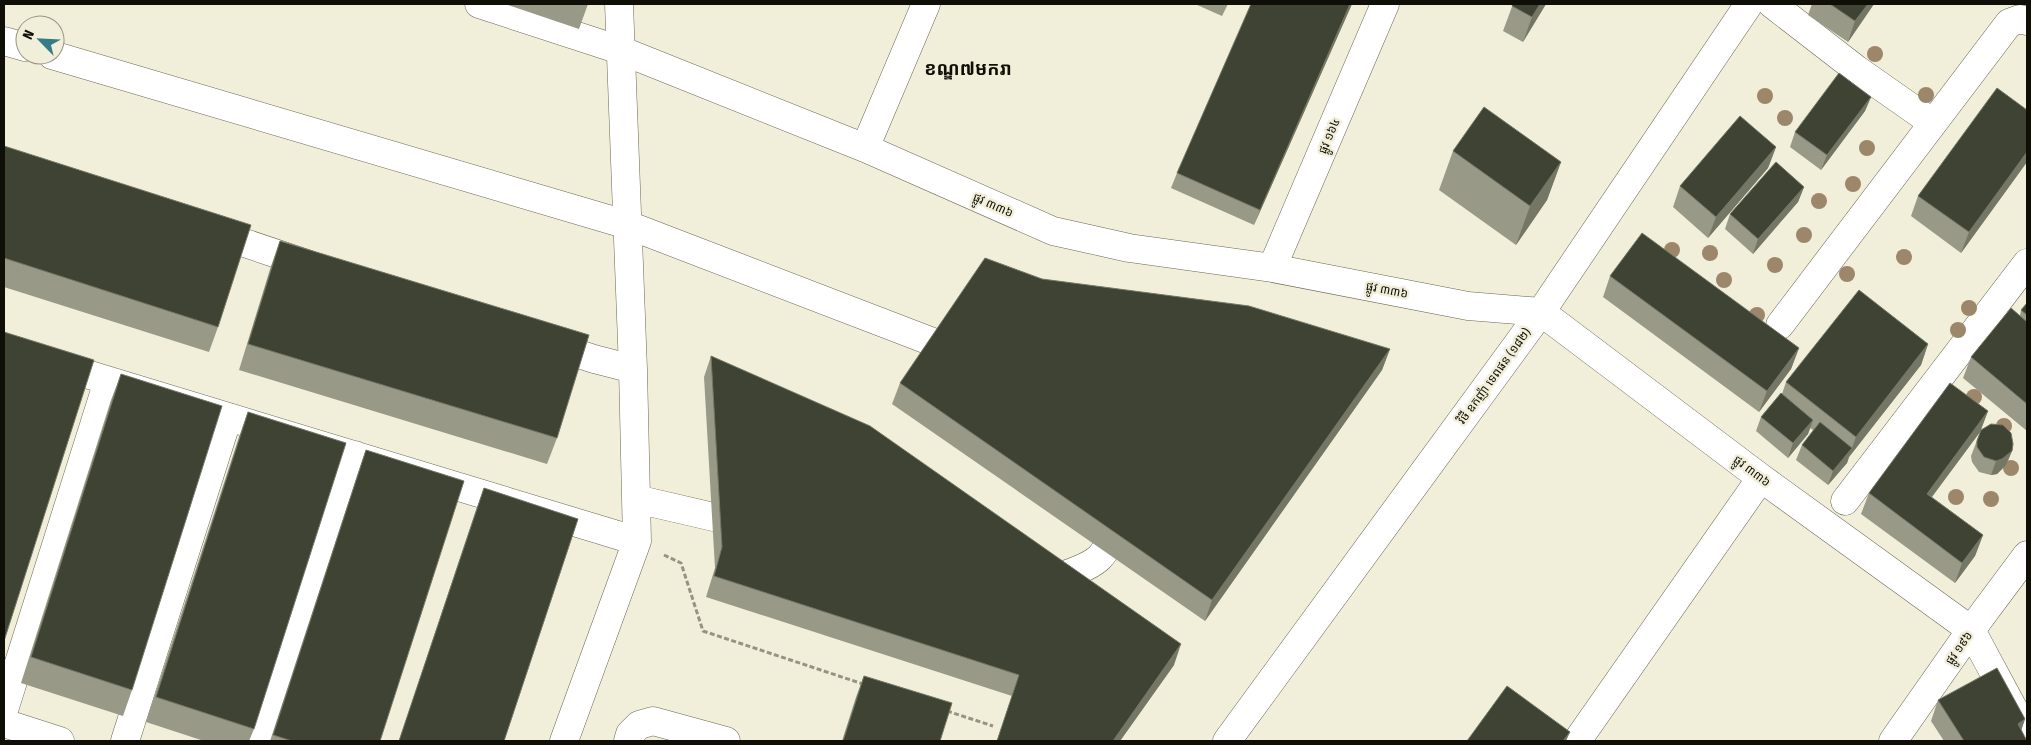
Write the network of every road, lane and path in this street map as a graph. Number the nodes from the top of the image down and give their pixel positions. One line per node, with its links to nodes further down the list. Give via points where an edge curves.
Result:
1 (479, 4): 8 (street, ផ្លូវ ៣៣៦)
2 (619, 4): 8 (street)
3 (926, 4): 11 (street)
4 (1385, 4): 15 (street, ផ្លូវ ១៦៤)
5 (1749, 4): 17 (street, វិថី ឧកញ៉ា ទេពផន (១៨២))
6 (1772, 4): 10 (street, via 1856,70)
7 (2027, 21): 10 (street, via 2020,19 2010,23)
8 (620, 50): 11 (street, ផ្លូវ ៣៣៦); 13 (street)
9 (65, 59): 13 (street)
10 (1933, 124): 18 (street)
11 (864, 148): 15 (street, ផ្លូវ ៣៣៦, via 1053,231 1129,248)
12 (189, 224): 16 (street)
13 (628, 225): 21 (street); 22 (street)
14 (2027, 263): 29 (street)
15 (1272, 268): 17 (street, ផ្លូវ ៣៣៦, via 1468,306)
16 (337, 274)
17 (1541, 312): 26 (street, ផ្លូវ ៣៣៦); 47 (street, វិថី ឧកញ៉ា ទេពផន (១៨២))
18 (1780, 325)
19 (527, 337): 22 (street)
20 (4, 349): 23 (street)
21 (989, 363)
22 (633, 369): 28 (street)
23 (108, 381): 24 (street); 36 (street)
24 (228, 417): 25 (street); 42 (street)
25 (355, 456): 31 (street); 43 (street)
26 (1761, 478): 34 (street, ផ្លូវ ៣៣៦); 48 (street)
27 (1124, 496): 33 (street, via 1114,533 1100,558 1071,573 1040,582)
28 (636, 499): 30 (street); 31 (street)
29 (1845, 501)
30 (769, 530)
31 (637, 541): 35 (path, via 681,563 703,631); 44 (street)
32 (2027, 555): 34 (street, ផ្លូវ ១៩៦)
33 (1014, 582)
34 (1972, 630): 40 (street, ផ្លូវ ៣៣៦); 49 (street, ផ្លូវ ១៩៦)
35 (871, 686)
36 (4, 710)
37 (946, 711): 39 (path)
38 (4, 723): 41 (street)
39 (993, 726)
40 (2027, 734)
41 (60, 741)
42 (124, 741)
43 (256, 741)
44 (564, 741)
45 (628, 741): 46 (street, via 639,725 653,721)
46 (726, 741)
47 (1227, 741)
48 (1578, 741)
49 (1893, 741)

